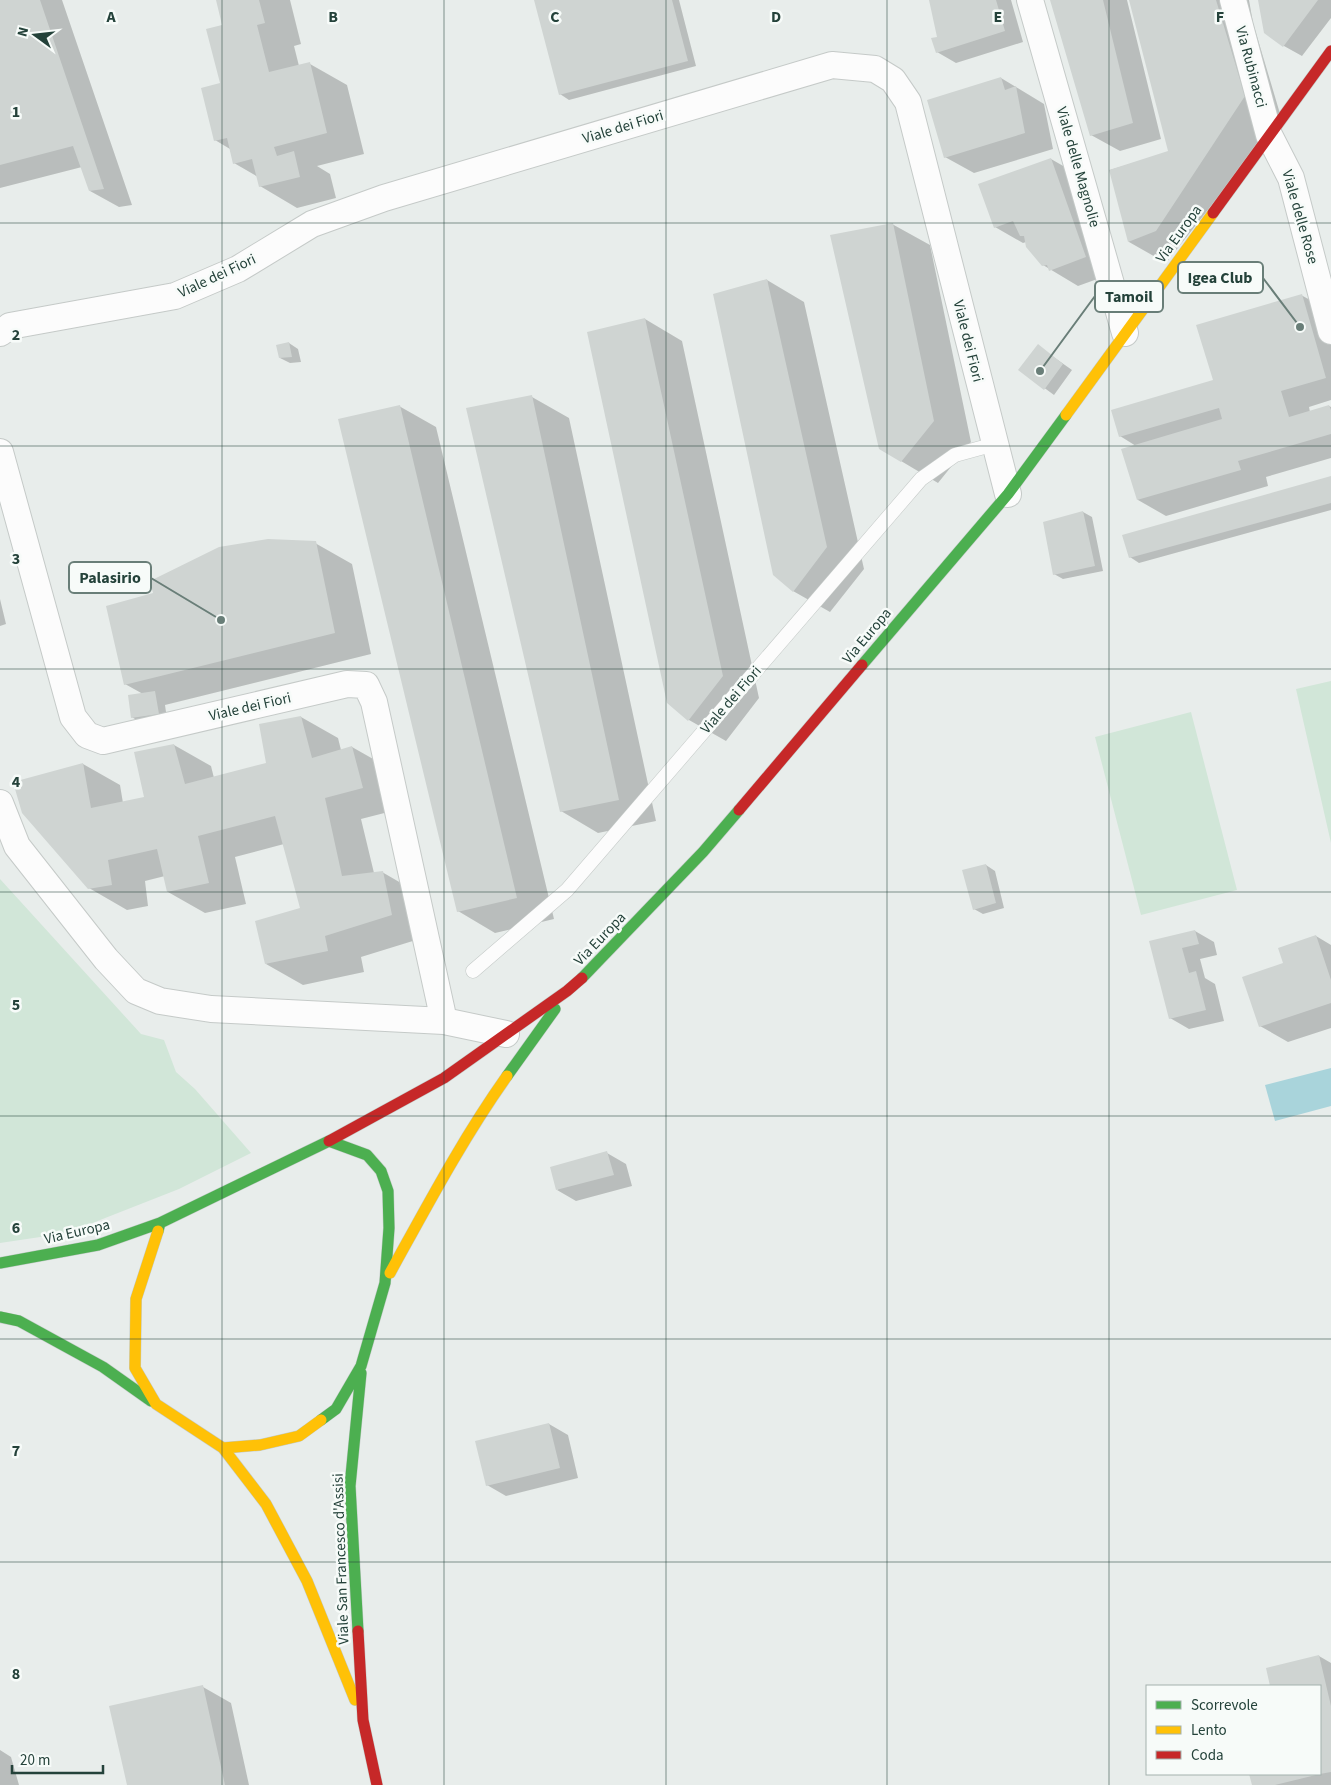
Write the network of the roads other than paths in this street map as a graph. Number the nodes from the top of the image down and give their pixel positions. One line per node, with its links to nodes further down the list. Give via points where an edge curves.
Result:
1 (1030, 0): 7 (street, Viale delle Magnolie)
2 (1233, 0): 4 (street, Via Rubinacci)
3 (1331, 51): 4 (street, Via Europa)
4 (1269, 135): 5 (street, Viale delle Rose, via 1291,178); 7 (street, Via Europa)
5 (1331, 330)
6 (0, 333): 8 (street, Viale dei Fiori, via 10,326 175,296 238,269 312,224 384,198 832,65 875,68 892,80 908,102)
7 (1125, 333): 10 (street, Via Europa)
8 (995, 444): 10 (street, Viale dei Fiori); 12 (lane, Viale dei Fiori, via 955,455 922,479 567,890)
9 (0, 452): 14 (street, Viale dei Fiori, via 74,717 87,735 103,741 347,684 366,685 374,702)
10 (1008, 494): 13 (street, Via Europa, via 704,852)
11 (0, 803): 14 (street, via 17,846 106,960 136,992 160,1001 211,1009)
12 (473, 971)
13 (567, 991): 15 (street, Via Europa); 19 (street, via 492,1097 441,1180)
14 (444, 1021): 15 (street)
15 (506, 1034): 16 (street, Via Europa, via 444,1078)
16 (329, 1141): 17 (street, Via Europa); 19 (street, via 367,1155 381,1171 388,1191)
17 (160, 1223): 18 (street, Via Europa, via 98,1245); 22 (street, via 136,1299 135,1368)
18 (0, 1264)
19 (385, 1283): 21 (street)
20 (0, 1317): 22 (street, Viale San Francesco d'Assisi, via 19,1321 103,1367)
21 (361, 1366): 23 (street, via 336,1409 299,1436 260,1446); 24 (street, Viale San Francesco d'Assisi, via 350,1486)
22 (156, 1404): 23 (street, Viale San Francesco d'Assisi)
23 (223, 1448): 24 (street, Viale San Francesco d'Assisi, via 266,1504 307,1581)
24 (363, 1720): 25 (street, Viale San Francesco d'Assisi)
25 (377, 1785)

